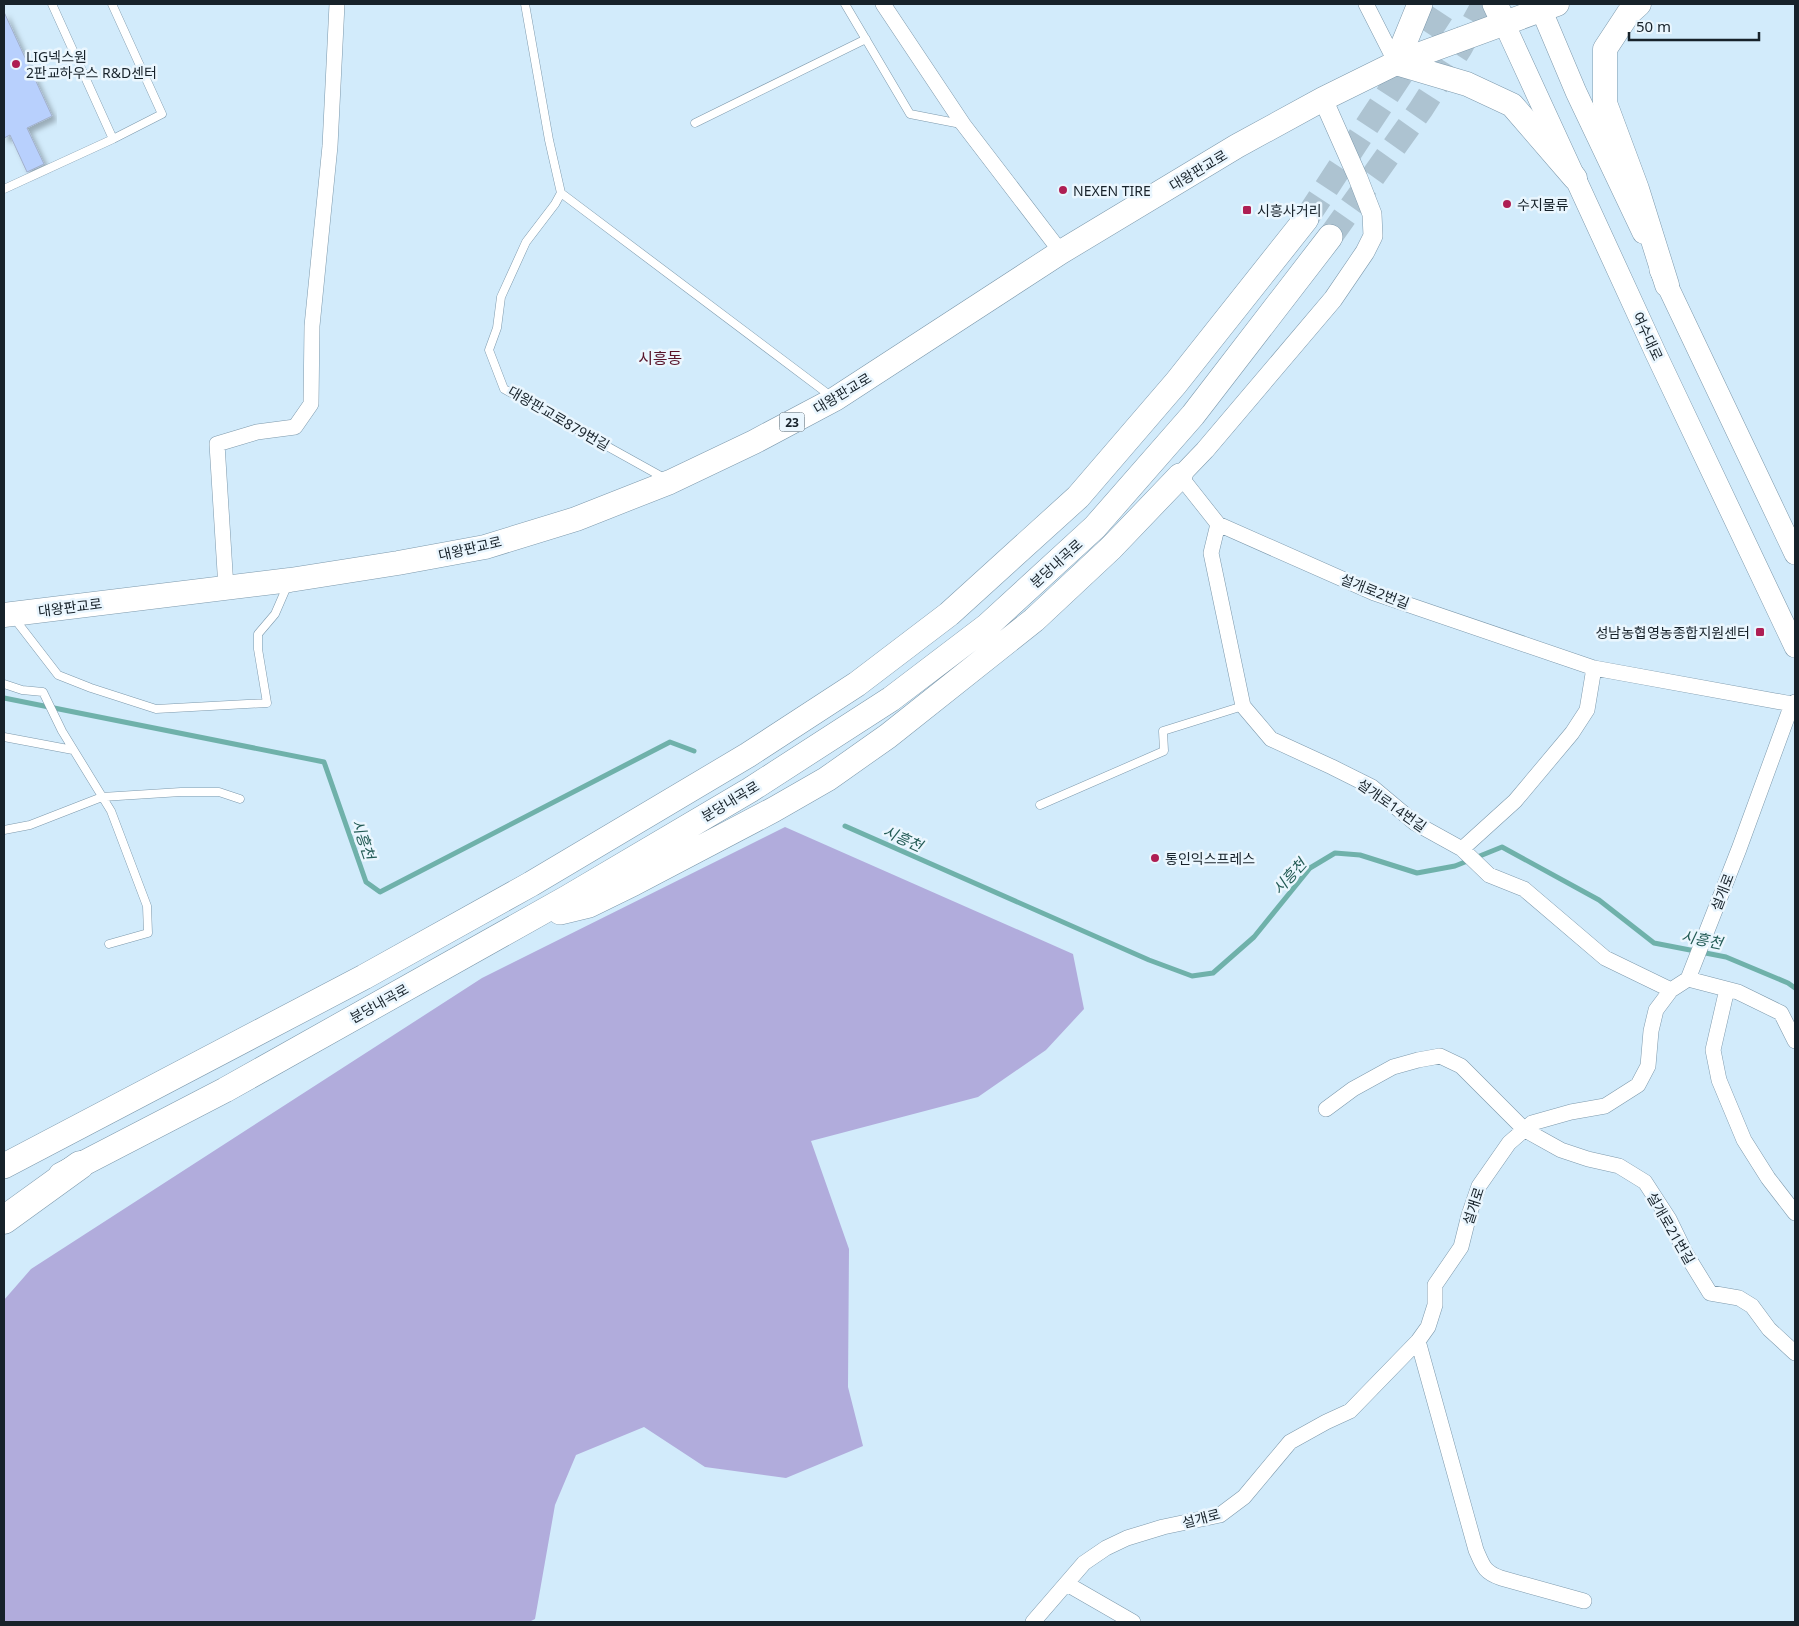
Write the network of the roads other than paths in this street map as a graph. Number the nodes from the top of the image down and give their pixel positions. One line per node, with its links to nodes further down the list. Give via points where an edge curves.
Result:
1 (52, 4): 17 (lane)
2 (112, 4): 17 (lane, via 162,114)
3 (337, 4): 31 (street, via 330,146 312,326 311,404 295,427 257,432 217,444)
4 (525, 4): 20 (lane)
5 (845, 4): 12 (lane)
6 (883, 4): 16 (street)
7 (1366, 4): 13 (street)
8 (1420, 4): 13 (highway)
9 (1639, 4): 24 (main road, via 1628,14 1605,49 1605,103 1637,189)
10 (1546, 6): 11 (main road, 대왕판교로 / 23); 24 (main road, via 1576,92)
11 (1500, 14): 13 (main road, 대왕판교로 / 23); 18 (main road, 여수대로)
12 (866, 39): 15 (lane); 16 (lane, via 910,114)
13 (1396, 63): 14 (main road, 대왕판교로 / 23); 18 (main road, via 1467,84 1512,104)
14 (1323, 100): 23 (main road, 대왕판교로 / 23, via 1237,146); 26 (street, via 1372,214 1373,236 1333,299)
15 (695, 123)
16 (963, 124): 23 (street)
17 (113, 139): 19 (lane)
18 (1575, 178): 33 (main road, 여수대로)
19 (4, 189)
20 (561, 193): 25 (lane); 27 (lane, 대왕판교로879번길, via 526,242 515,265 501,297 497,328 489,350 504,388)
21 (1306, 219): 54 (highway, via 1176,383 1078,497 949,614 856,684 748,755 531,884 364,977)
22 (1330, 237): 45 (highway, 분당내곡로, via 1193,415 1096,526 987,626 891,700 750,790)
23 (1061, 252): 25 (main road, 대왕판교로 / 23)
24 (1667, 285): 29 (main road)
25 (835, 399): 27 (main road, 대왕판교로 / 23)
26 (1180, 476): 28 (street, 설개로2번길); 45 (highway, via 1111,548 1034,620 888,736 827,779 589,905)
27 (670, 482): 30 (main road, 대왕판교로 / 23, via 576,519 485,547)
28 (1218, 524): 34 (street, 설개로2번길, via 1374,593); 37 (street, 설개로14번길, via 1211,552)
29 (1795, 554)
30 (290, 580): 31 (main road, 대왕판교로 / 23); 32 (lane, via 275,614 258,634 267,703 156,709 91,688 58,675)
31 (226, 588): 32 (main road, 대왕판교로 / 23)
32 (8, 615)
33 (1795, 647)
34 (1594, 668): 36 (street, 설개로2번길); 44 (street, via 1587,710 1572,733 1515,801)
35 (4, 684): 39 (lane, via 43,692)
36 (1794, 703): 47 (street, 설개로)
37 (1243, 706): 42 (lane, via 1163,731 1164,751); 44 (street, 설개로14번길, via 1270,739 1372,788 1416,823)
38 (4, 737): 39 (lane)
39 (73, 750): 40 (lane)
40 (102, 797): 41 (lane, via 219,792); 43 (lane, via 30,825); 46 (lane, via 111,811 147,906 148,933)
41 (240, 799)
42 (1040, 806)
43 (4, 830)
44 (1462, 850): 49 (street, 설개로14번길, via 1489,874 1524,889 1605,958)
45 (527, 920): 53 (highway, 분당내곡로, via 225,1090)
46 (109, 944)
47 (1688, 979): 48 (street); 49 (street, 설개로)
48 (1727, 989): 50 (street, via 1781,1013); 56 (street, via 1713,1050 1719,1080 1744,1140)
49 (1671, 990): 52 (street, 설개로, via 1656,1010 1648,1066 1638,1086 1605,1106 1532,1123)
50 (1795, 1042)
51 (1326, 1109): 52 (street, 설개로21번길, via 1353,1089 1393,1067 1440,1056 1461,1066)
52 (1524, 1130): 58 (street, 설개로, via 1509,1143 1478,1186 1461,1247 1435,1285 1428,1327); 59 (street, 설개로21번길, via 1561,1150 1619,1166 1645,1182 1710,1293 1739,1298 1752,1306 1769,1329)
53 (80, 1165): 55 (highway, 분당내곡로); 57 (highway)
54 (4, 1166)
55 (4, 1204)
56 (1795, 1213)
57 (4, 1220)
58 (1418, 1341): 60 (street, 설개로, via 1350,1411 1290,1442 1244,1497 1220,1515 1163,1527 1120,1541 1084,1563); 61 (street, via 1484,1569 1502,1578)
59 (1795, 1353)
60 (1067, 1584): 62 (street, 설개로); 63 (street)
61 (1584, 1601)
62 (1033, 1622)
63 (1133, 1622)

